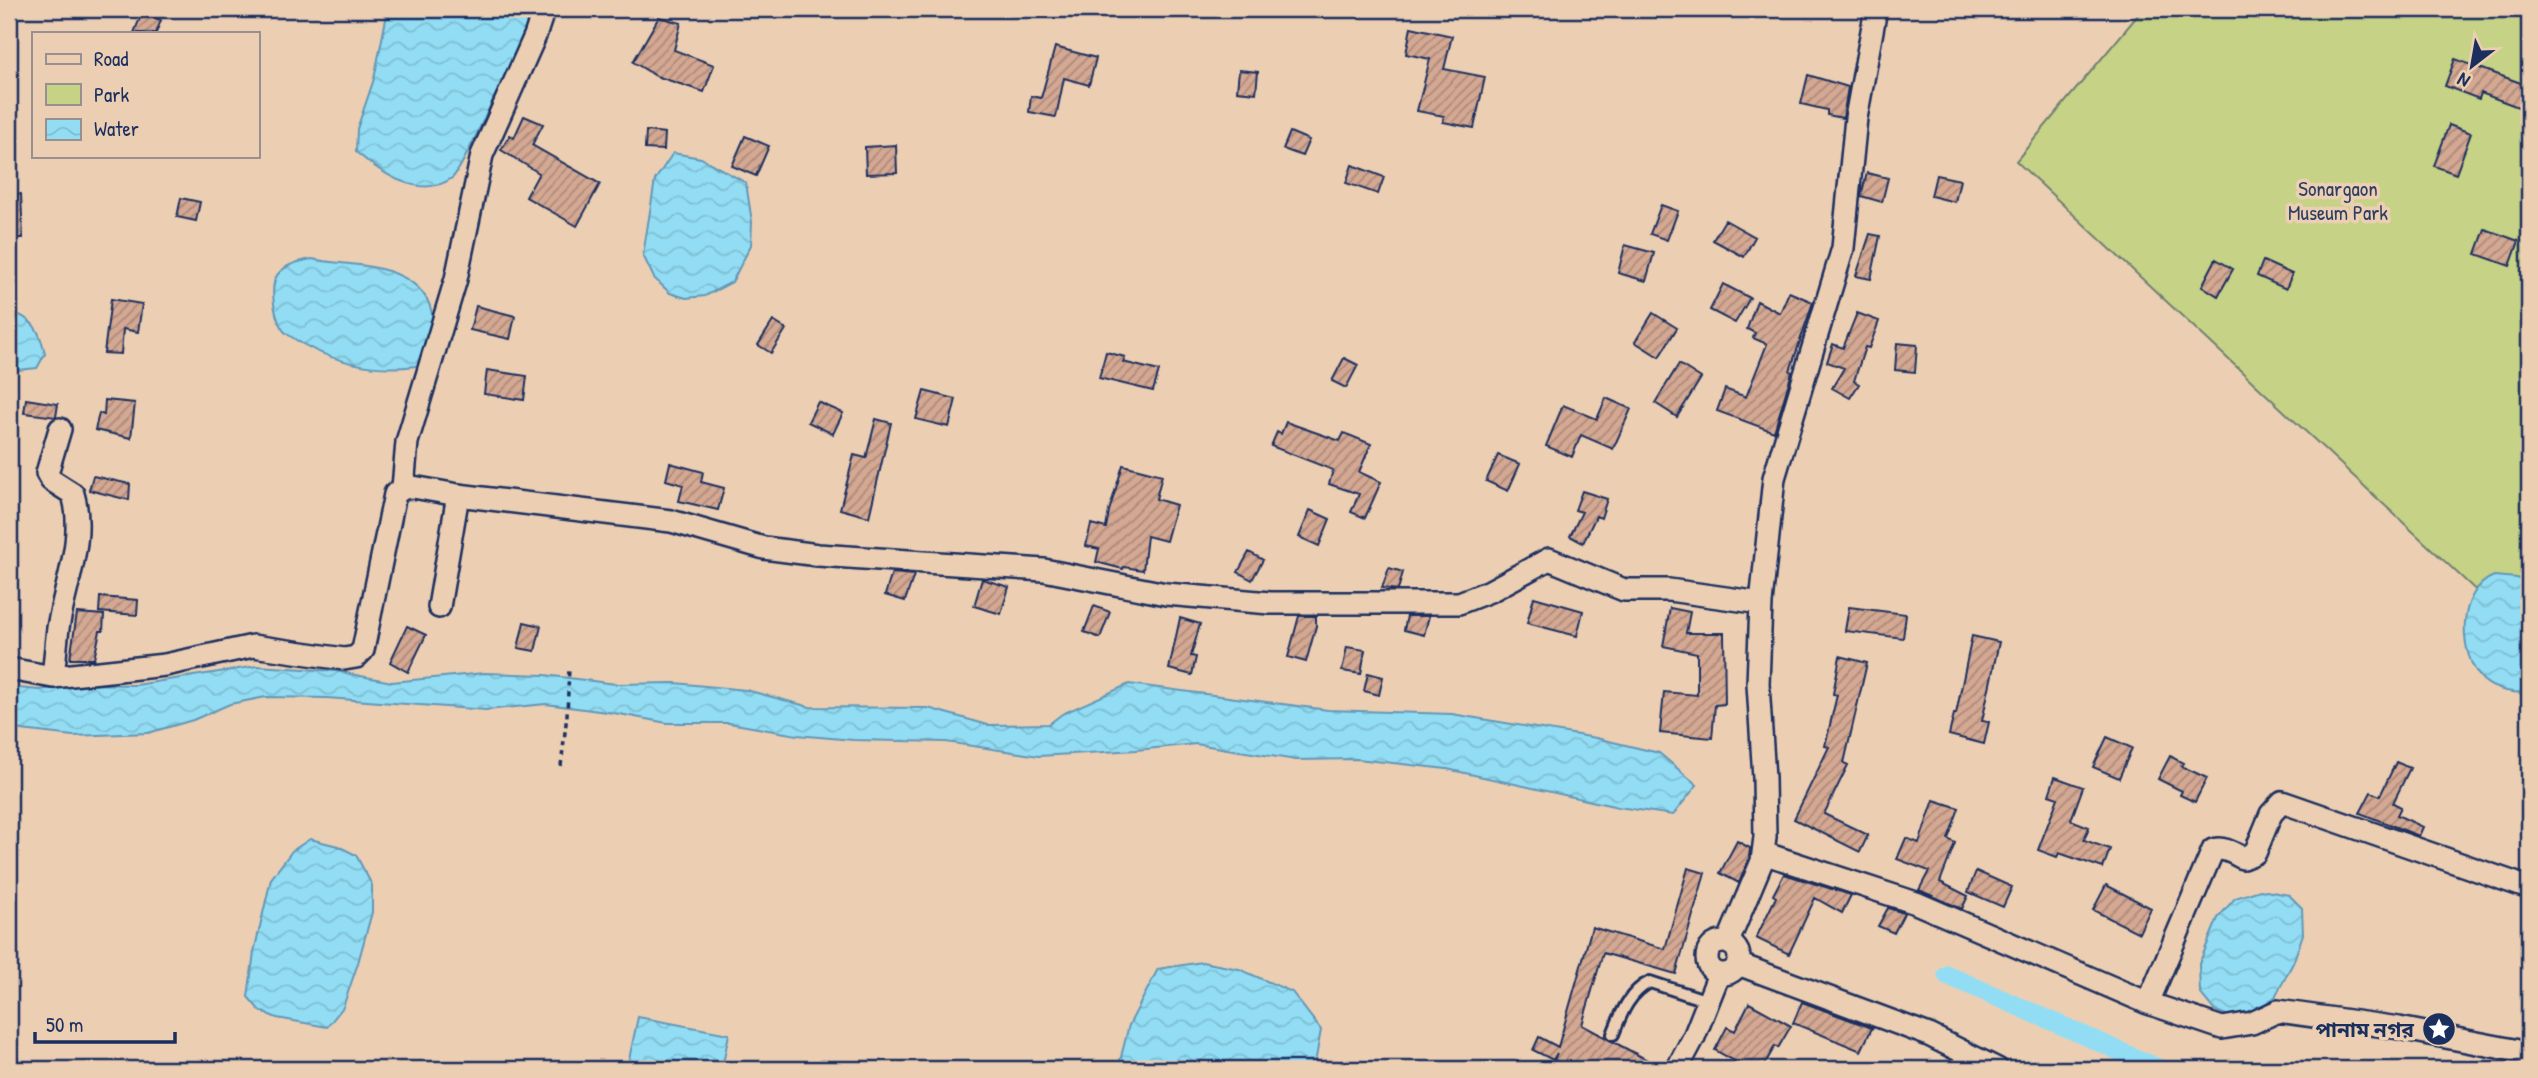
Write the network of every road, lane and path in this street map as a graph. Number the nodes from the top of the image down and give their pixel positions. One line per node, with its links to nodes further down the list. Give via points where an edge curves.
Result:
1 (544, 9): 4 (street, via 482,155 456,279 407,442)
2 (1876, 9): 6 (street, via 1856,118 1843,248 1774,478)
3 (60, 429): 10 (street, via 47,473 73,494 77,509 73,563 58,627)
4 (403, 488): 5 (street); 10 (street, via 395,494 363,650 356,657 253,646 165,665)
5 (458, 495): 6 (street, via 671,522 764,548 1044,570 1166,594 1244,601 1459,603 1490,592 1549,559 1624,590 1669,590); 7 (street)
6 (1761, 603): 12 (street, via 1758,684)
7 (439, 607)
8 (569, 667): 11 (path)
9 (9, 670): 10 (street)
10 (53, 677)
11 (561, 766)
12 (1763, 853): 14 (street); 17 (street, via 1916,903)
13 (2529, 888): 17 (street, via 2282,802 2271,814 2255,853 2243,858 2213,850)
14 (1728, 942): 15 (street, via 1739,953); 15 (street, via 1716,943 1707,957 1710,967)
15 (1729, 969): 16 (street); 21 (street, via 1929,1035)
16 (1708, 1002): 18 (lane, via 1650,982 1637,988); 20 (street)
17 (2148, 1003): 19 (street, via 2222,1028 2252,1023 2278,1011)
18 (1613, 1034)
19 (2529, 1053)
20 (1677, 1069)
21 (1997, 1069)

